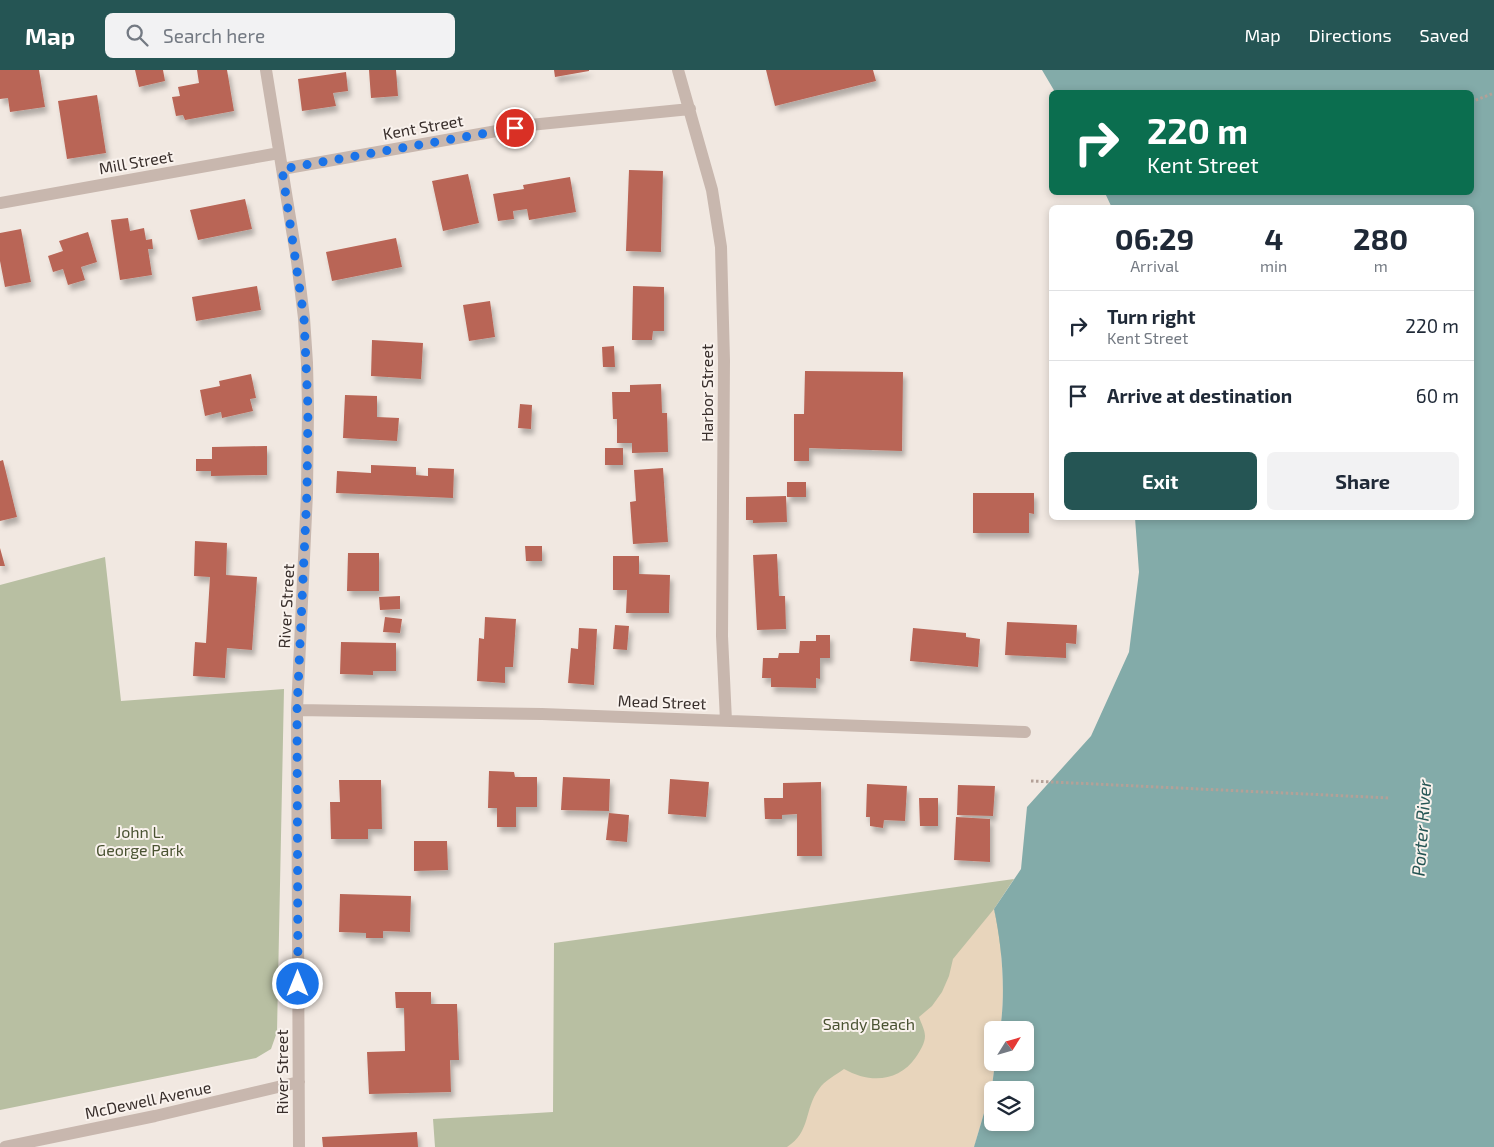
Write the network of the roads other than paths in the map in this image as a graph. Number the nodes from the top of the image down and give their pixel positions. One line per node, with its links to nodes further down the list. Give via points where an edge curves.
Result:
1 (266, 70): 4 (street, River Street)
2 (678, 70): 3 (street, Harbor Street)
3 (690, 109): 5 (street, Kent Street, via 521,126); 8 (street, Harbor Street, via 712,190 721,247 724,361 722,636)
4 (279, 153): 5 (street, River Street); 6 (street, Mill Street)
5 (282, 169): 7 (street, River Street, via 304,318 307,363 308,475)
6 (0, 203)
7 (297, 710): 8 (street, Mead Street); 10 (street, River Street)
8 (726, 721): 9 (street, Mead Street)
9 (1025, 732)
10 (299, 1082): 11 (street, McDewell Avenue); 12 (street, River Street)
11 (5, 1147)
12 (299, 1147)

